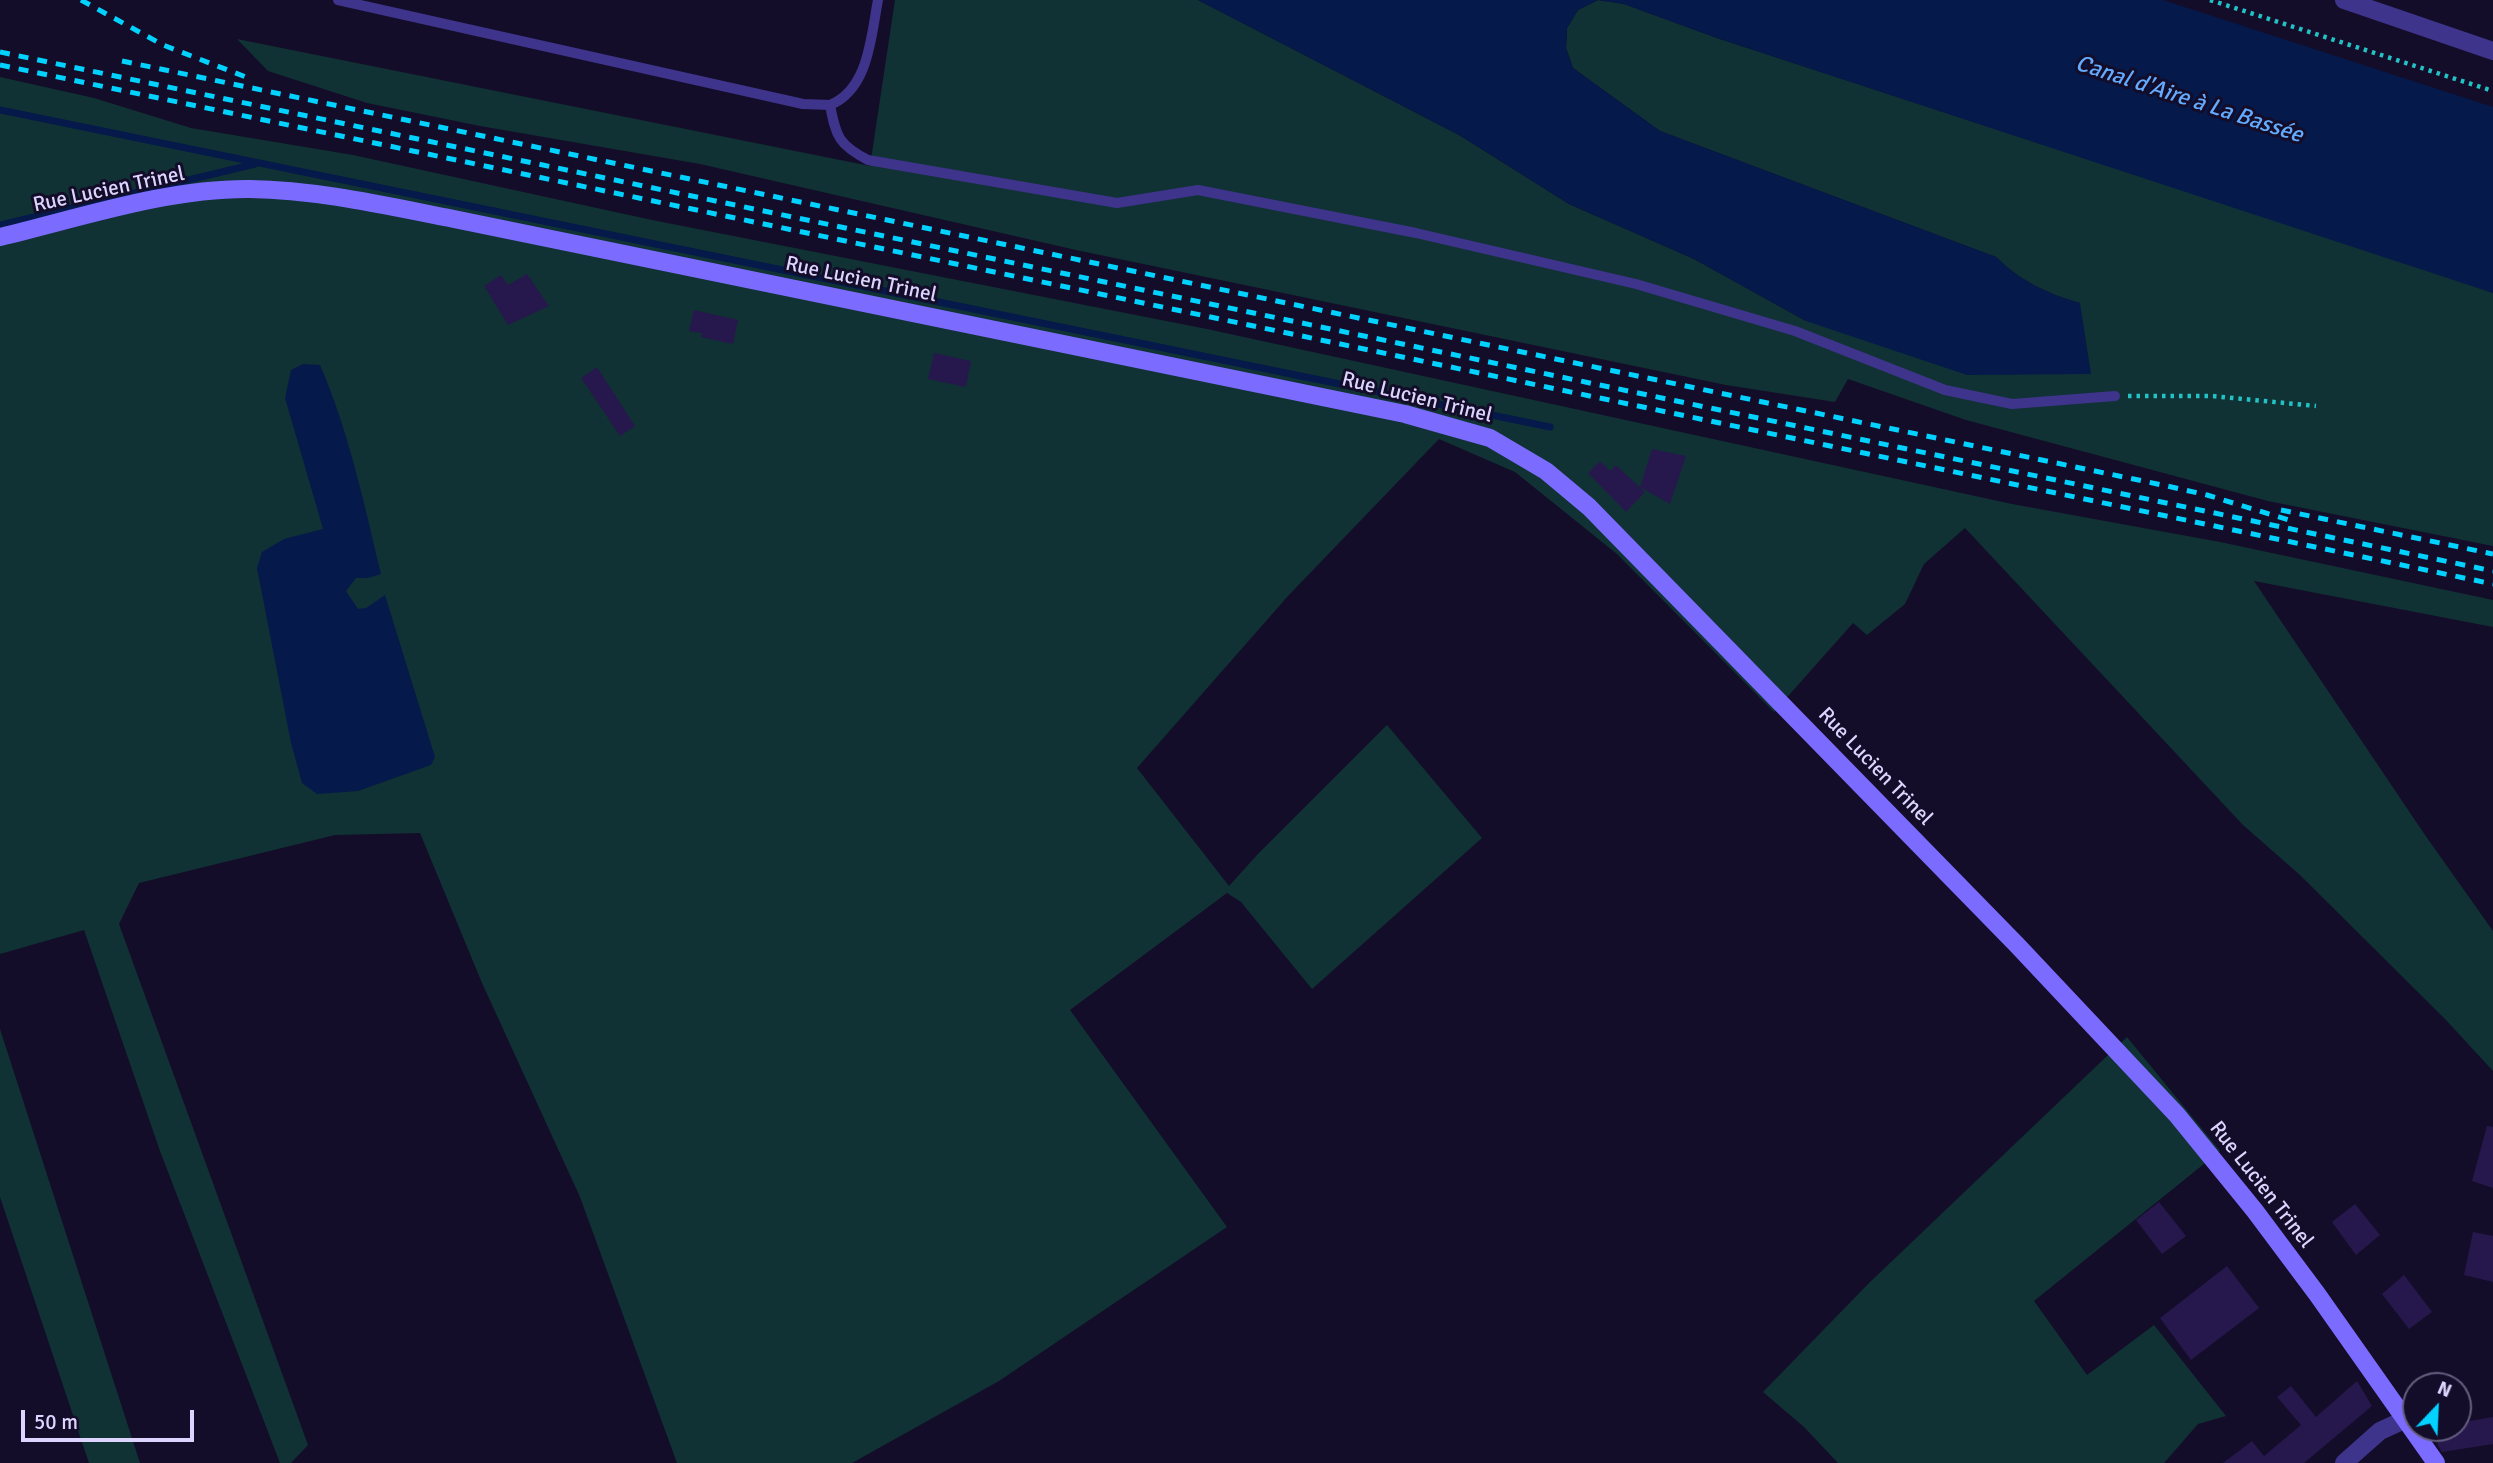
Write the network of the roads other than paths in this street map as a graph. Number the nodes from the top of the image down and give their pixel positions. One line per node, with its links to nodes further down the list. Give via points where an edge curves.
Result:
1 (338, 0): 5 (lane, via 803,104)
2 (878, 0): 5 (lane, via 860,76 851,92)
3 (2344, 0): 4 (street)
4 (2493, 51)
5 (830, 105): 7 (lane, via 840,143 868,160 1117,203 1198,190 1416,233 1636,284 1795,331 1945,390 2012,404)
6 (0, 237): 8 (street, Rue Lucien Trinel, via 164,198 248,189 319,194 1405,414 1490,438 1546,471 1589,507 2018,944 2177,1115 2270,1232)
7 (2116, 396)
8 (2402, 1417)
9 (2402, 1421): 11 (street, via 2380,1431)
10 (2420, 1442): 12 (street, Rue Lucien Trinel)
11 (2344, 1463)
12 (2436, 1463)

